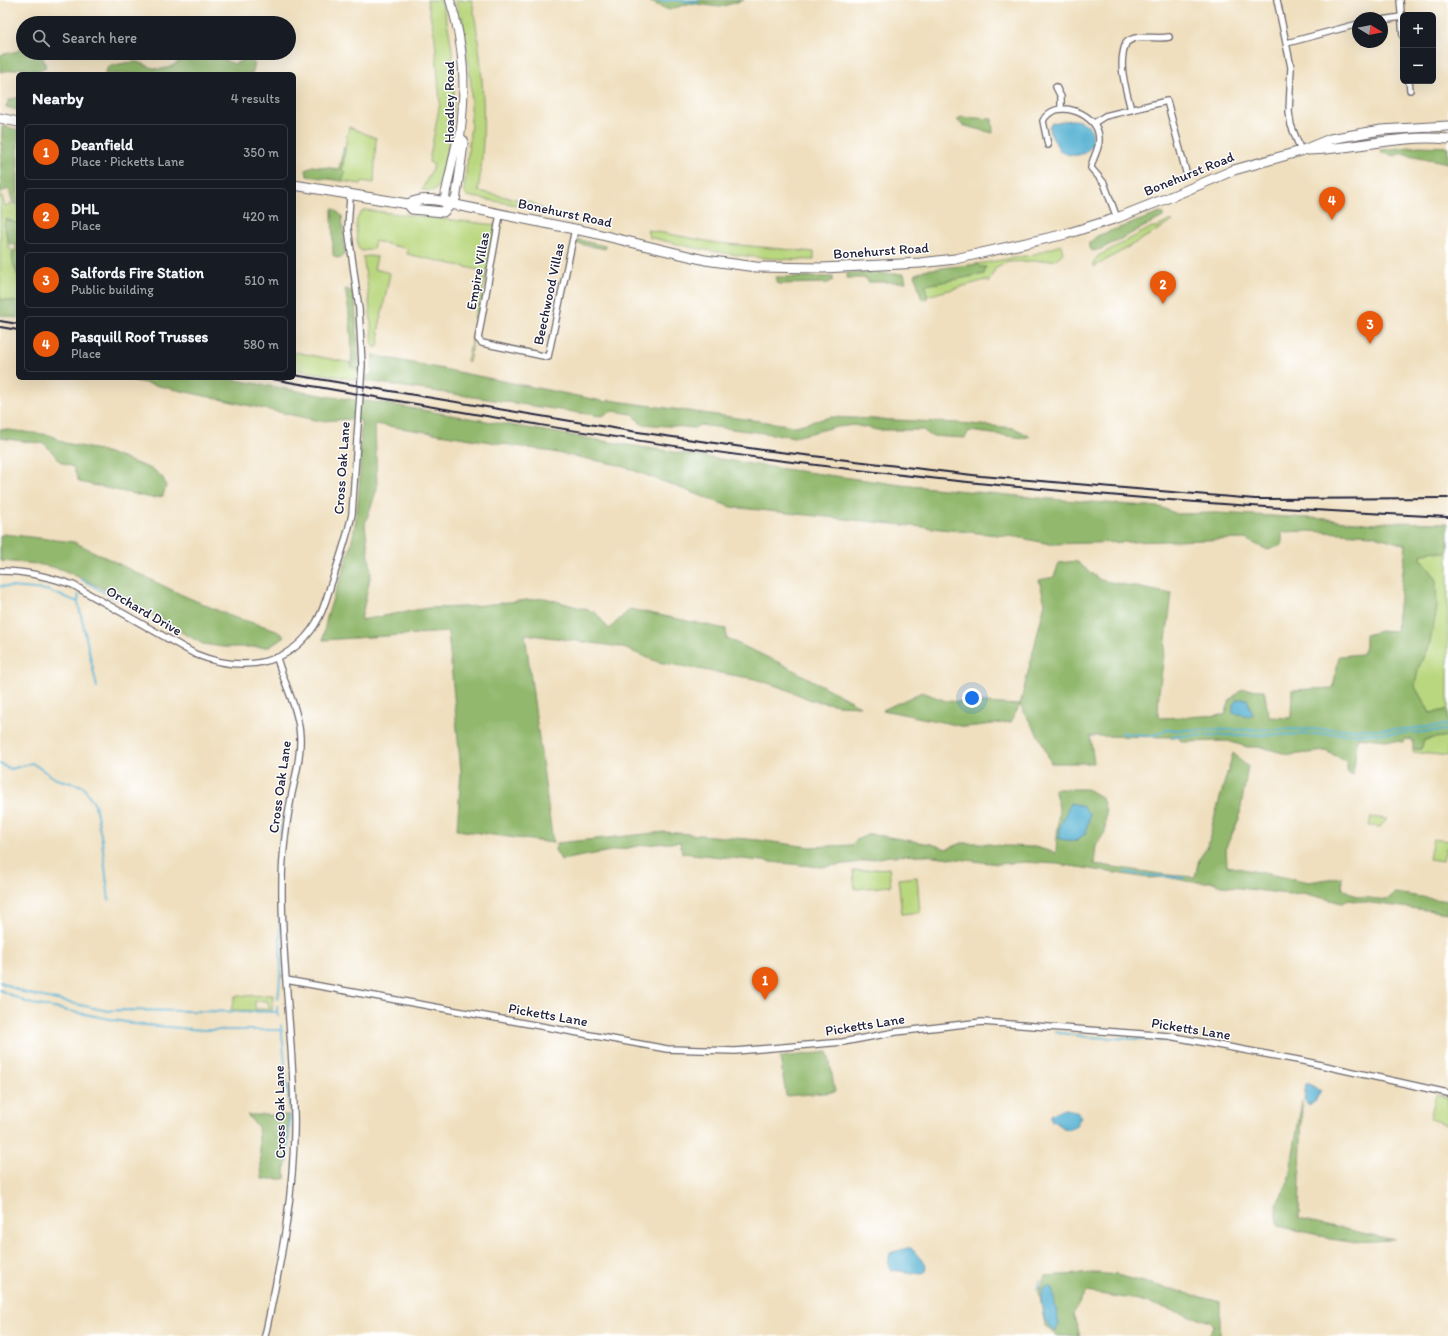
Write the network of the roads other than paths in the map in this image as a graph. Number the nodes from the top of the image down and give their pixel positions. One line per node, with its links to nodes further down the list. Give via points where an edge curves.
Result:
1 (450, 0): 25 (street, Hoadley Road, via 464,65 460,137 464,141 456,198)
2 (1277, 0): 9 (street)
3 (1400, 0): 4 (street)
4 (1400, 12)
5 (1400, 17): 6 (street)
6 (1388, 19)
7 (1352, 26): 9 (street)
8 (1169, 37): 14 (street, via 1134,39 1126,43 1122,73)
9 (1287, 43): 21 (street, via 1291,70 1288,112)
10 (1409, 84): 12 (street)
11 (1056, 87): 13 (street, via 1061,97)
12 (1410, 90)
13 (1061, 109): 17 (street, via 1079,112); 20 (street, via 1045,117 1043,121)
14 (1131, 110): 17 (street, via 1105,116); 22 (street, via 1167,101)
15 (0, 118): 16 (main road)
16 (16, 122)
17 (1094, 123): 27 (street, via 1098,131 1099,144 1092,168 1104,183)
18 (1448, 126): 21 (main road, Bonehurst Road, via 1368,132 1330,139)
19 (1448, 139): 21 (main road, Bonehurst Road, via 1405,139 1332,150)
20 (1048, 145)
21 (1301, 151): 27 (main road, Bonehurst Road, via 1234,170)
22 (1186, 172)
23 (296, 185): 24 (main road, Bonehurst Road)
24 (350, 196): 25 (main road, Bonehurst Road, via 408,204 416,200); 31 (street, Cross Oak Lane, via 348,228 359,309 362,359 352,514 341,556 315,625 297,645)
25 (451, 204): 26 (main road, Bonehurst Road)
26 (500, 214): 28 (main road, Bonehurst Road); 29 (street, Empire Villas)
27 (1117, 218): 28 (main road, Bonehurst Road, via 1066,234 955,259 914,264 823,268 756,267 705,260)
28 (575, 229): 29 (street, Beechwood Villas, via 548,357 482,342 478,339)
29 (479, 333)
30 (0, 571): 31 (street, Orchard Drive, via 39,575 73,585 189,651 212,661 248,665)
31 (277, 658): 32 (street, Cross Oak Lane, via 293,703 300,738 283,856)
32 (286, 980): 33 (street, Picketts Lane, via 667,1049 735,1051 843,1042 896,1032 982,1022 1169,1036 1303,1061); 34 (street, Cross Oak Lane, via 294,1153 284,1238)
33 (1448, 1093)
34 (265, 1336)

